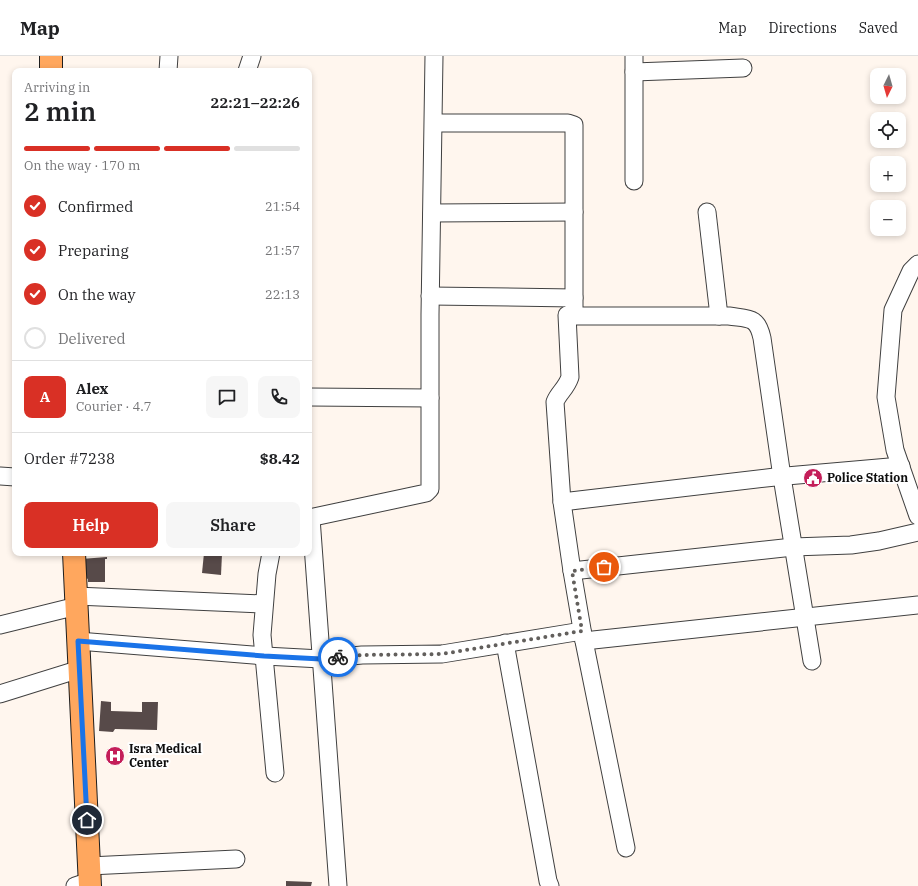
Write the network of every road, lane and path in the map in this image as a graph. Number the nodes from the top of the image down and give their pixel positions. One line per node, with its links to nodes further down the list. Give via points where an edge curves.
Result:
1 (51, 56): 6 (main road)
2 (169, 56): 7 (street)
3 (252, 56): 8 (street)
4 (434, 56): 10 (street)
5 (634, 64): 9 (street); 11 (street)
6 (52, 68)
7 (168, 68)
8 (247, 68)
9 (743, 68)
10 (434, 123): 12 (street, via 574,125); 14 (street)
11 (634, 181)
12 (574, 212): 14 (street); 17 (street)
13 (707, 212): 19 (street)
14 (432, 213): 16 (street)
15 (918, 264): 22 (street, via 911,271 893,310 891,330 886,397 895,450)
16 (430, 296): 17 (street); 21 (street)
17 (574, 298): 18 (street)
18 (574, 316): 19 (street); 26 (street, via 567,315 570,377 567,386 555,402)
19 (719, 316): 25 (street, via 744,318 756,322 760,327)
20 (312, 397): 21 (street)
21 (430, 398): 28 (street, via 430,489 426,493)
22 (901, 466): 25 (street); 27 (street)
23 (0, 476): 24 (street)
24 (12, 476)
25 (782, 477): 26 (street); 31 (street)
26 (562, 502): 34 (street)
27 (918, 516)
28 (312, 518)
29 (918, 532): 31 (street, via 851,545)
30 (312, 544): 44 (street)
31 (793, 547): 34 (street); 38 (street)
32 (74, 556): 35 (main road)
33 (270, 556): 36 (street)
34 (572, 571): 40 (street)
35 (77, 601): 36 (street); 39 (street); 41 (main road)
36 (264, 604): 43 (street)
37 (918, 605): 38 (street)
38 (805, 617): 40 (street); 45 (street)
39 (0, 625)
40 (583, 636): 42 (street); 49 (street)
41 (78, 641): 43 (street); 46 (main road)
42 (505, 644): 44 (street, via 442,654 362,655); 53 (street)
43 (264, 656): 44 (street); 48 (street)
44 (321, 659): 52 (street)
45 (812, 662)
46 (80, 669): 47 (street); 51 (main road)
47 (0, 694)
48 (276, 773)
49 (626, 848)
50 (236, 859): 51 (street)
51 (86, 880)
52 (338, 886)
53 (550, 886)

